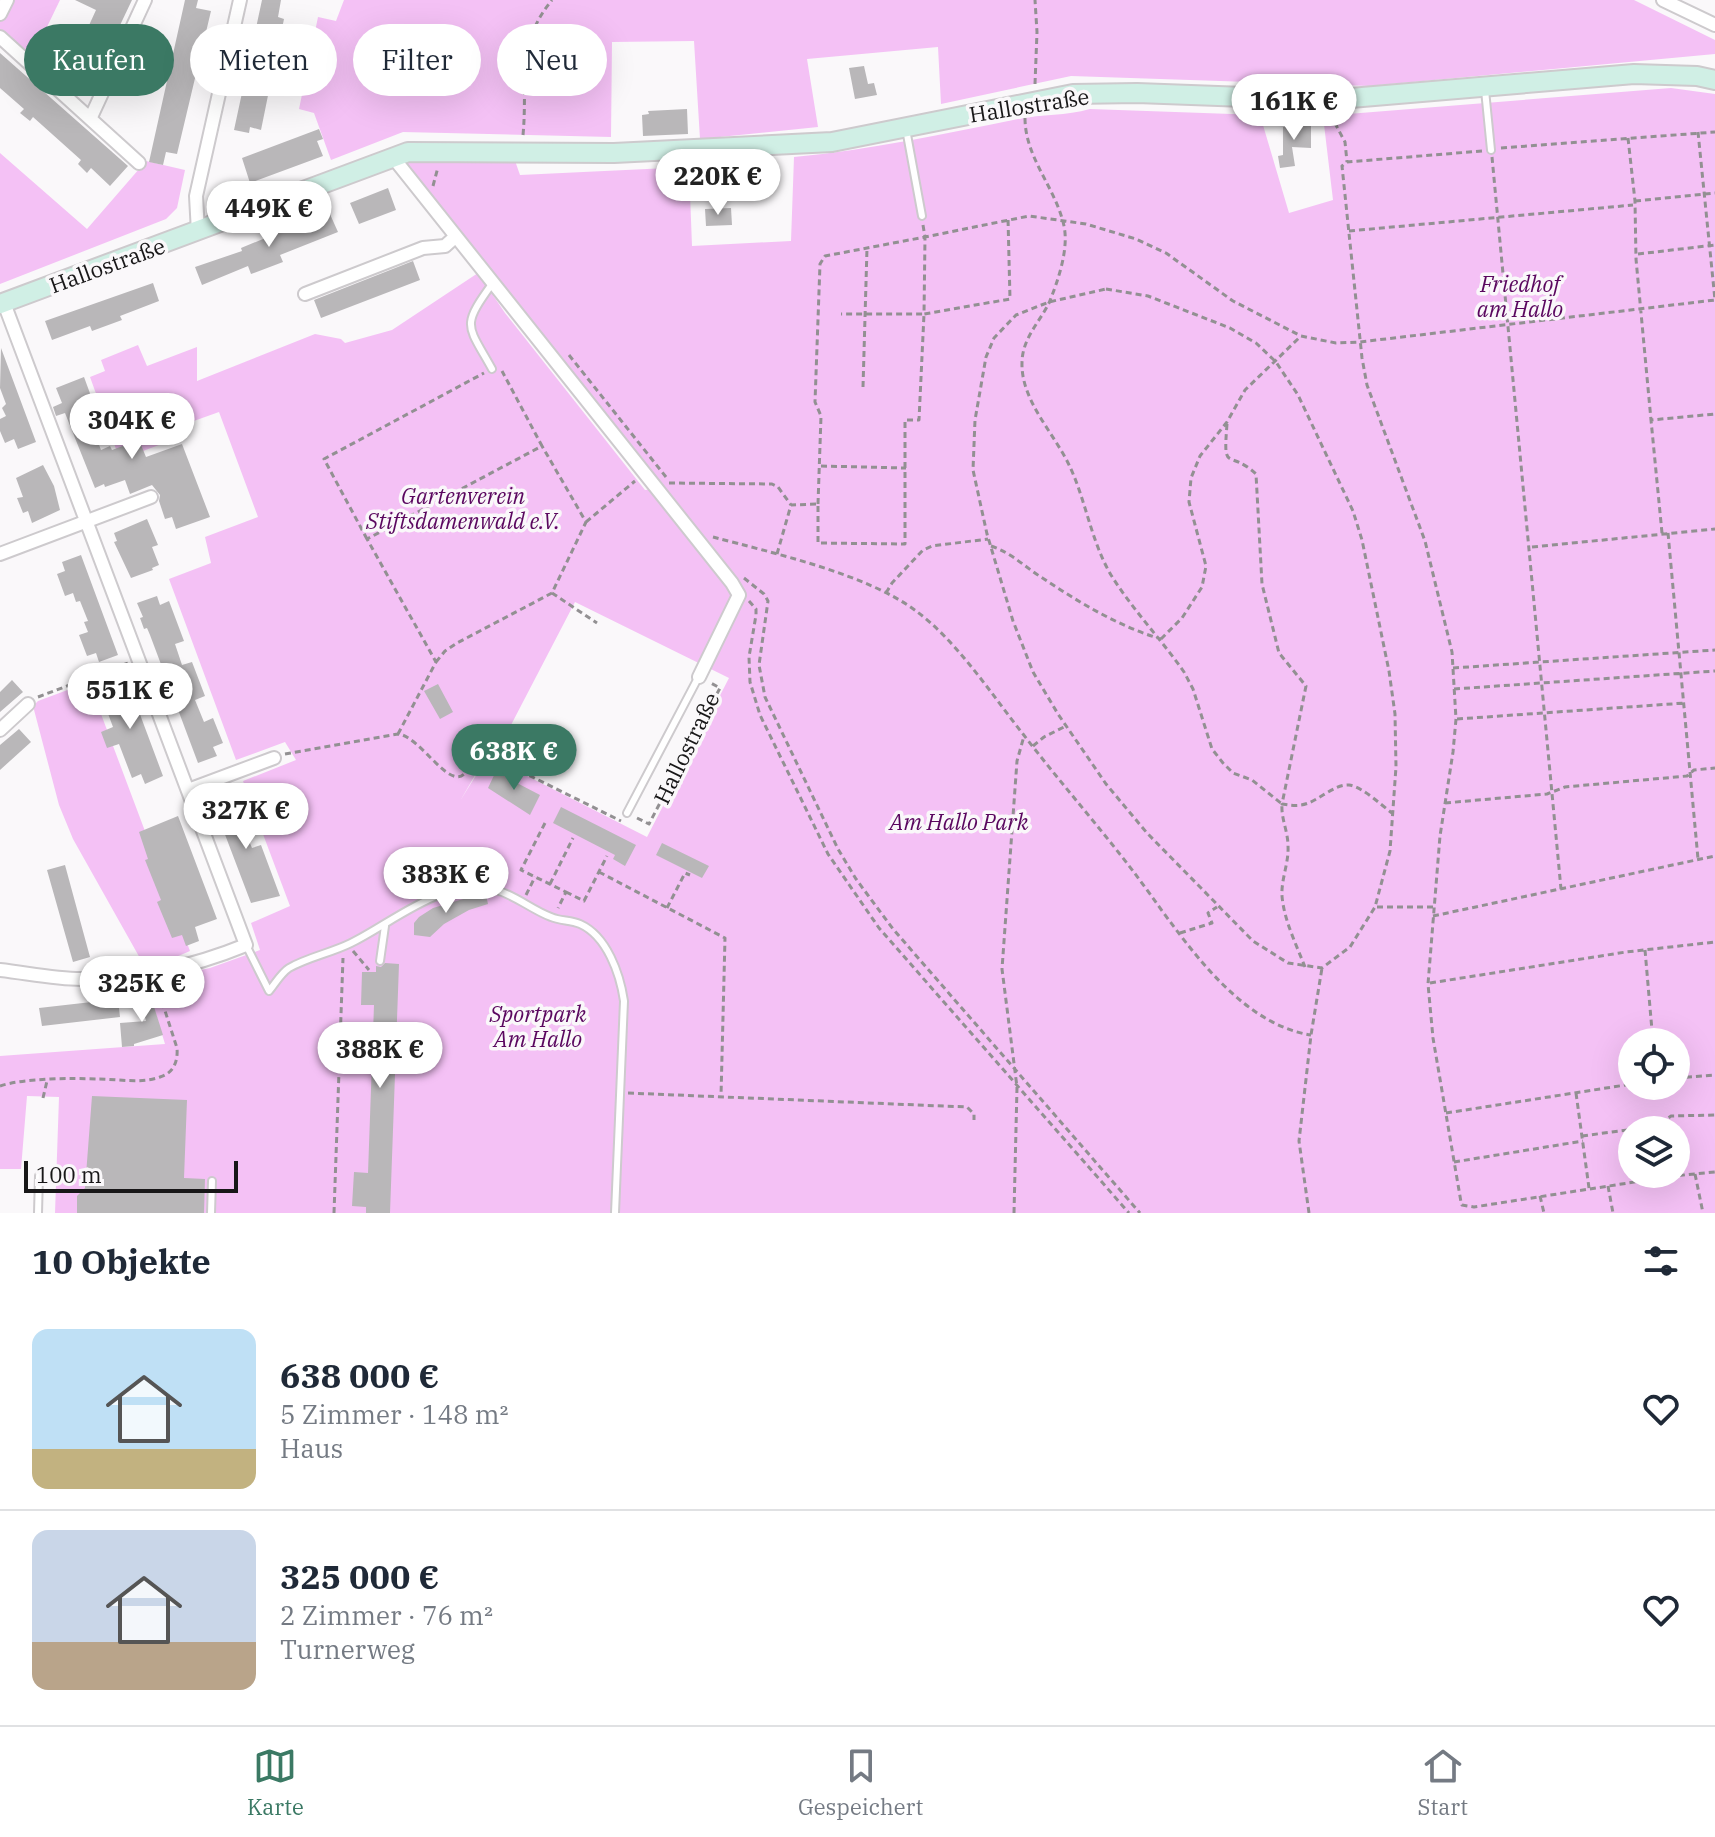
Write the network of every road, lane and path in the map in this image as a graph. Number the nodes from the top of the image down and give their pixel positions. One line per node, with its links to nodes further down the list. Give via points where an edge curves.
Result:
1 (7, 0): 8 (street)
2 (145, 0): 15 (street)
3 (240, 0): 34 (street, via 196,196)
4 (552, 0): 22 (path, via 527,45)
5 (1035, 0): 12 (path)
6 (1663, 0): 7 (street)
7 (1680, 4): 9 (street)
8 (0, 14)
9 (1715, 25)
10 (0, 37): 15 (street)
11 (1715, 80): 13 (main road, Hallostraße, via 1634,74)
12 (1035, 86)
13 (1485, 86): 14 (main road, Hallostraße); 21 (lane)
14 (1327, 100): 17 (main road, Hallostraße, via 1073,94); 24 (path, via 1330,118 1345,142)
15 (91, 117): 25 (street)
16 (1025, 119): 32 (path, via 1025,137)
17 (905, 127): 22 (main road, Hallostraße, via 822,143); 29 (lane)
18 (1698, 132): 19 (path); 20 (path); 27 (path)
19 (1715, 132)
20 (1628, 138): 21 (path); 28 (path)
21 (1491, 150): 24 (path); 31 (path)
22 (521, 153): 23 (main road, Hallostraße, via 426,150)
23 (392, 156): 34 (main road, Hallostraße); 35 (street)
24 (1347, 162): 33 (path, via 1342,166)
25 (139, 163)
26 (1715, 193): 27 (path)
27 (1704, 194): 28 (path); 37 (path)
28 (1634, 203): 31 (path); 39 (path)
29 (922, 216): 36 (path)
30 (1008, 218): 32 (path); 36 (path); 48 (path, via 1010,299)
31 (1497, 218): 33 (path); 49 (path)
32 (1062, 220): 43 (path, via 1064,252); 50 (path, via 1166,253 1233,301)
33 (1349, 231): 51 (path)
34 (198, 232): 44 (main road, Hallostraße)
35 (455, 237): 40 (street); 41 (street, via 445,246 423,248)
36 (925, 237): 38 (path); 48 (path)
37 (1712, 246): 39 (path); 42 (path)
38 (867, 248): 47 (path); 59 (path, via 825,256 820,264 815,402 821,416)
39 (1638, 254): 45 (path)
40 (492, 284): 53 (lane, via 469,319); 61 (street)
41 (305, 294)
42 (1715, 300): 45 (path)
43 (1049, 302): 52 (path, via 1106,289 1148,296 1230,328); 73 (path, via 1004,325 986,357 972,454); 83 (path, via 1026,341 1023,379 1071,468 1111,574)
44 (2, 304): 66 (street)
45 (1641, 308): 49 (path); 56 (path)
46 (841, 314): 47 (path)
47 (866, 314): 48 (path); 54 (path)
48 (924, 314): 60 (path, via 919,420 905,420)
49 (1508, 324): 51 (path); 75 (path)
50 (1301, 336): 51 (path); 52 (path)
51 (1360, 342): 89 (path, via 1374,408 1428,553)
52 (1276, 362): 57 (path, via 1245,390); 112 (path, via 1341,482 1362,540 1395,714)
53 (492, 369): 58 (path, via 499,365); 72 (path, via 324,459)
54 (863, 387)
55 (1715, 414): 56 (path)
56 (1651, 420): 69 (path)
57 (1227, 422): 83 (path, via 1200,456 1191,478 1189,502 1206,566 1202,587); 110 (path, via 1225,455 1256,474 1262,584 1279,653 1306,686)
58 (542, 446): 67 (path); 72 (path)
59 (820, 466): 60 (path); 64 (path)
60 (906, 468): 64 (path, via 905,544 818,543)
61 (646, 473): 67 (path); 80 (street)
62 (669, 483): 65 (path, via 772,484)
63 (151, 497): 66 (street)
64 (818, 504): 65 (path)
65 (791, 505): 77 (path)
66 (87, 521): 76 (street); 86 (street)
67 (586, 522): 78 (path)
68 (1715, 529): 70 (path)
69 (1662, 533): 70 (path); 75 (path)
70 (1668, 533): 85 (path)
71 (709, 536): 77 (path)
72 (367, 539): 87 (path)
73 (988, 539): 74 (path); 79 (path, via 923,550)
74 (991, 546): 83 (path, via 1136,632); 99 (path, via 1022,648)
75 (1530, 547): 88 (path)
76 (0, 554)
77 (777, 556): 79 (path)
78 (552, 593): 82 (path); 87 (path, via 457,643)
79 (886, 593): 102 (path, via 944,637)
80 (739, 595): 81 (path); 92 (street, Hallostraße)
81 (756, 609): 146 (path, via 767,609 759,665 765,697 838,849 893,929); 152 (path, via 750,682 760,715 828,854 879,928)
82 (597, 623)
83 (1161, 639): 110 (path, via 1193,689 1212,749 1233,773 1252,780)
84 (1715, 650): 85 (path)
85 (1680, 652): 88 (path); 91 (path)
86 (138, 659): 96 (path); 107 (street)
87 (436, 662): 101 (path)
88 (1541, 662): 89 (path); 93 (path)
89 (1453, 668): 94 (path)
90 (1715, 671): 91 (path)
91 (1682, 673): 93 (path); 95 (path)
92 (699, 677): 111 (lane); 111 (path, Hallostraße, via 720,688 649,824)
93 (1542, 683): 94 (path); 97 (path)
94 (1454, 689): 98 (path)
95 (1685, 703): 97 (path); 106 (path)
96 (28, 704): 100 (street)
97 (1545, 713): 98 (path); 108 (path)
98 (1456, 719): 109 (path)
99 (1066, 726): 103 (path); 125 (path, via 1106,784)
100 (0, 730)
101 (398, 734): 104 (path); 111 (path, via 412,738 451,776 464,775 482,752 622,822)
102 (1024, 736): 103 (path); 146 (path, via 1017,761 1002,969)
103 (1033, 746): 132 (path)
104 (274, 758): 107 (street)
105 (1715, 768): 106 (path)
106 (1691, 773): 108 (path); 117 (path)
107 (188, 790): 134 (street)
108 (1552, 792): 109 (path); 122 (path)
109 (1445, 803): 127 (path)
110 (1282, 804): 112 (path, via 1299,806 1348,785); 138 (path, via 1288,855 1282,894)
111 (627, 813)
112 (1392, 813): 126 (path, via 1390,851)
113 (545, 823): 120 (path, via 521,870)
114 (573, 838): 121 (path)
115 (607, 856): 118 (path)
116 (1715, 856): 117 (path)
117 (1698, 859): 122 (path)
118 (599, 872): 123 (path, via 584,901); 128 (path)
119 (690, 875): 128 (path, via 685,873)
120 (535, 877): 121 (path); 124 (path)
121 (550, 884): 123 (path)
122 (1561, 889): 129 (path)
123 (566, 892): 130 (path)
124 (522, 903): 130 (lane); 131 (lane, via 500,890 480,887 428,899)
125 (1217, 907): 132 (path, via 1208,913 1212,923); 138 (path, via 1270,954)
126 (1375, 907): 127 (path); 139 (path, via 1350,947)
127 (1433, 907): 129 (path)
128 (667, 908): 155 (path, via 725,938)
129 (1433, 916): 143 (path)
130 (553, 918): 153 (lane, via 586,927 602,943 621,981)
131 (385, 926): 135 (lane); 137 (lane)
132 (1180, 933): 145 (path, via 1201,961 1257,1013)
133 (1715, 942): 136 (path)
134 (246, 945): 135 (lane, via 269,991 286,969); 142 (street)
135 (346, 946): 141 (path); 174 (path)
136 (1645, 949): 143 (path); 144 (path)
137 (380, 961)
138 (1305, 967): 139 (path)
139 (1322, 968): 145 (path)
140 (0, 970): 142 (street, via 80,979)
141 (369, 970)
142 (153, 974): 149 (path, via 177,1048 178,1058 168,1073 134,1081)
143 (1428, 984): 157 (path)
144 (1652, 1028)
145 (1311, 1035): 179 (path, via 1299,1141)
146 (1016, 1071): 152 (path); 178 (path)
147 (1715, 1075): 148 (path)
148 (1690, 1077)
149 (47, 1081): 150 (path); 156 (path)
150 (0, 1086)
151 (1618, 1086): 154 (path)
152 (1017, 1087): 176 (path); 177 (path)
153 (621, 1093): 155 (path); 175 (lane)
154 (1576, 1093): 157 (path); 160 (path)
155 (720, 1097): 159 (path, via 967,1107)
156 (43, 1098)
157 (1446, 1113): 161 (path)
158 (1715, 1115): 160 (path, via 1671,1116 1657,1126)
159 (974, 1120)
160 (1583, 1139): 161 (path); 169 (path)
161 (1454, 1162): 171 (path, via 1462,1205)
162 (1715, 1172): 164 (path)
163 (1690, 1174): 164 (path)
164 (1695, 1174): 183 (path)
165 (39, 1176): 172 (lane)
166 (212, 1181): 173 (lane)
167 (1618, 1184): 168 (path)
168 (1608, 1186): 169 (path); 182 (path)
169 (1589, 1189): 170 (path)
170 (1540, 1196): 171 (path); 181 (path)
171 (1474, 1207): 180 (path)
172 (38, 1213)
173 (211, 1213)
174 (334, 1213)
175 (615, 1213)
176 (1014, 1213)
177 (1129, 1213)
178 (1140, 1213)
179 (1309, 1213)
180 (1476, 1213)
181 (1544, 1213)
182 (1613, 1213)
183 (1703, 1213)

